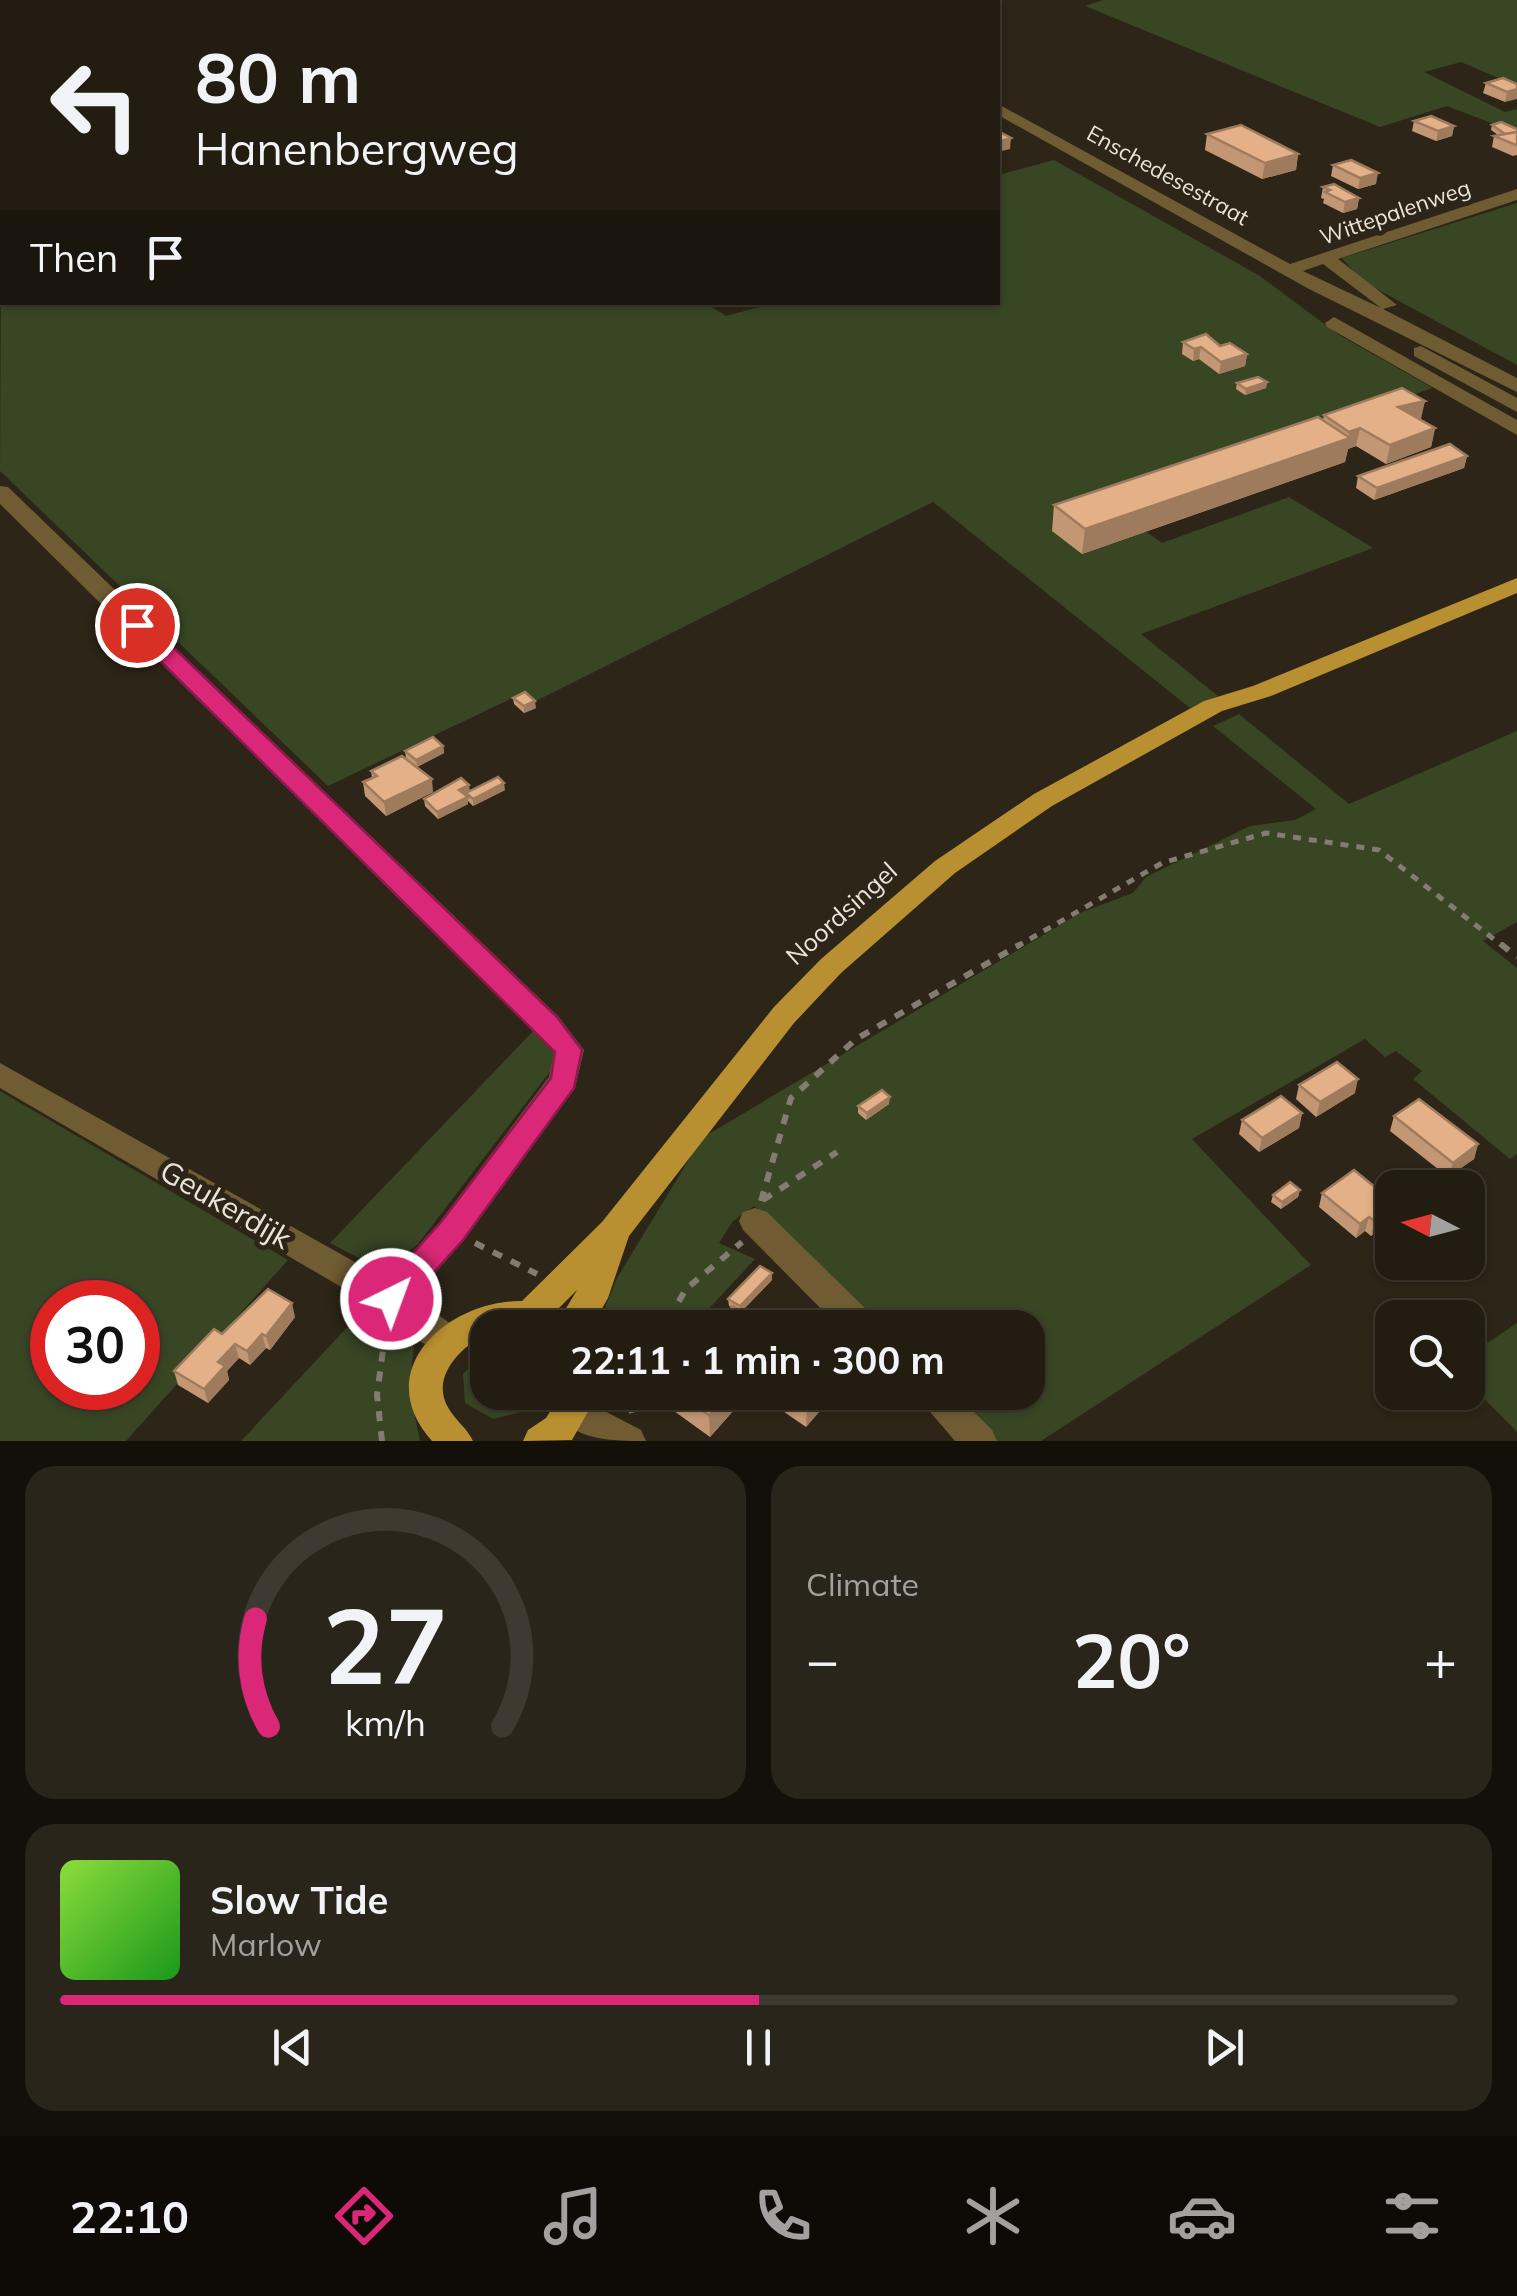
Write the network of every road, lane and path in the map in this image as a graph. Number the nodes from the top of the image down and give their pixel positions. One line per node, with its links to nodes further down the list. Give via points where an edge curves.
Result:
1 (1000, 110): 4 (street, Enschedesestraat)
2 (1517, 194): 3 (street, Wittepalenweg)
3 (1328, 260): 4 (street, Wittepalenweg); 7 (street, via 1383,303)
4 (1288, 270): 5 (street, Enschedesestraat)
5 (1315, 286): 8 (street, Enschedesestraat); 9 (street, Enschedesestraat)
6 (1334, 324): 10 (street)
7 (1517, 371)
8 (1517, 386)
9 (1517, 406)
10 (1517, 429)
11 (0, 492): 20 (street, via 564,1040 564,1080 452,1231)
12 (1517, 570): 14 (main road, Noordsingel)
13 (1517, 584): 14 (main road, Noordsingel)
14 (1482, 596): 19 (main road, Noordsingel, via 1262,691 1226,716 1184,726 1043,800 945,867 784,1015)
15 (1517, 957): 17 (path, via 1379,850 1266,833 1162,863 856,1038 791,1098 760,1202)
16 (0, 1074): 20 (street, Geukerdijk)
17 (837, 1152)
18 (755, 1221): 23 (path, via 752,1232 686,1289); 24 (street)
19 (614, 1231): 21 (main road, Noordsingel); 22 (main road, Noordsingel)
20 (391, 1299): 26 (street, Geukerdijk); 31 (path, via 377,1395)
21 (552, 1310)
22 (582, 1310)
23 (674, 1310)
24 (846, 1310)
25 (470, 1327): 26 (main road)
26 (447, 1340): 30 (main road, via 434,1357 425,1396)
27 (570, 1410): 32 (main road)
28 (588, 1410): 33 (street)
29 (948, 1410): 34 (street)
30 (446, 1438)
31 (382, 1441)
32 (540, 1441)
33 (628, 1441)
34 (979, 1441)

